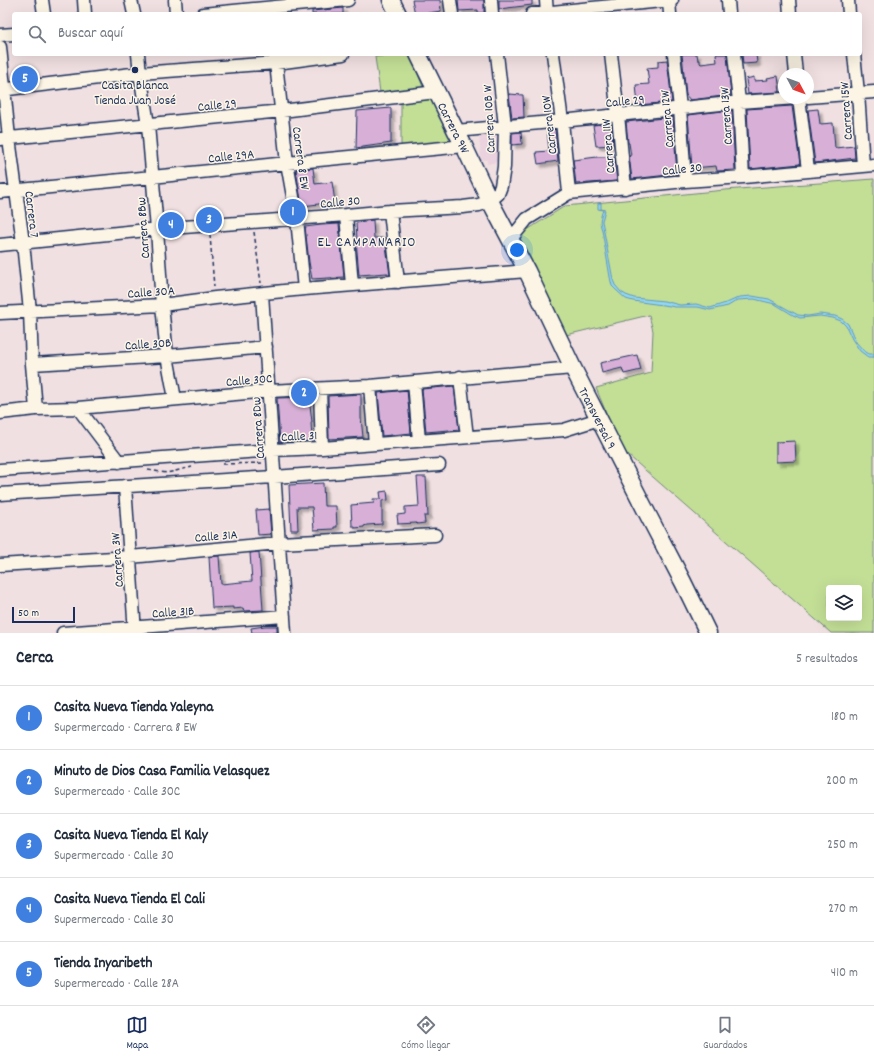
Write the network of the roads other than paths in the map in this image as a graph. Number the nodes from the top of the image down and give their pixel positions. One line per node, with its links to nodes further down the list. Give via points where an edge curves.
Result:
1 (42, 0): 17 (street)
2 (84, 0): 18 (street)
3 (131, 0): 19 (street)
4 (175, 0): 20 (street)
5 (348, 0): 15 (street)
6 (391, 0): 22 (main road)
7 (450, 0): 23 (street)
8 (490, 0): 24 (street)
9 (546, 0): 25 (street)
10 (669, 0): 11 (street); 16 (street); 27 (street)
11 (672, 0)
12 (728, 0): 28 (street)
13 (789, 0): 29 (street)
14 (848, 0): 30 (street)
15 (269, 7): 21 (street)
16 (605, 7): 26 (street)
17 (44, 12)
18 (85, 12)
19 (134, 12)
20 (176, 12)
21 (222, 12)
22 (397, 12)
23 (452, 12)
24 (492, 12)
25 (547, 12)
26 (557, 12)
27 (670, 12)
28 (730, 12)
29 (790, 12)
30 (849, 12)
31 (12, 34): 32 (street)
32 (0, 35)
33 (0, 47): 47 (street, Carrera 7)
34 (138, 56): 46 (street, Carrera 8Bw)
35 (310, 56): 44 (street)
36 (419, 56): 48 (main road, Carrera 9W)
37 (497, 56): 60 (street, Carrera 10B W)
38 (553, 56): 58 (street, Carrera 10W)
39 (611, 56): 57 (street, Carrera 11W)
40 (674, 56): 55 (street, Carrera 12W)
41 (734, 56): 53 (street, Carrera 13W)
42 (794, 56): 45 (street)
43 (854, 56): 50 (street, Carrera 15W)
44 (276, 58): 46 (street); 56 (street, Carrera 8 EW)
45 (795, 68)
46 (140, 73): 47 (street); 59 (street, Carrera 8Bw)
47 (2, 90): 62 (street, Carrera 7)
48 (436, 92): 56 (street, Calle 29); 61 (main road, Carrera 9W)
49 (874, 92): 50 (street)
50 (858, 93): 51 (street); 65 (street, Carrera 15W)
51 (814, 97)
52 (778, 99): 53 (street, Calle 29)
53 (739, 102): 55 (street, Calle 29); 68 (street, Carrera 13W)
54 (799, 104): 66 (street)
55 (680, 108): 57 (street, Calle 29); 69 (street, Carrera 12W)
56 (282, 111): 59 (street, Calle 29); 64 (street, Carrera 8 EW)
57 (618, 115): 58 (street, Calle 29); 70 (street, Carrera 11W)
58 (562, 121): 60 (street, Calle 29); 73 (street, Carrera 10W)
59 (148, 125): 62 (street, Calle 29); 67 (street, Carrera 8Bw)
60 (505, 126): 61 (street, Calle 29); 74 (street, Carrera 10B W, via 501,186 498,194)
61 (456, 131): 63 (main road, Carrera 9W)
62 (4, 139): 71 (street, Carrera 7)
63 (464, 146): 64 (street, Calle 29A); 74 (main road, Carrera 9W)
64 (287, 163): 67 (street, Calle 29A); 77 (street, Carrera 8 EW)
65 (868, 165): 66 (street, Calle 30)
66 (808, 170): 68 (street, Calle 30)
67 (152, 177): 71 (street, Calle 29A); 78 (street, Carrera 8Bw)
68 (743, 177): 69 (street, Calle 30)
69 (685, 181): 70 (street, Calle 30)
70 (625, 188): 73 (street, Calle 30)
71 (16, 190): 72 (street, Calle 29A); 80 (street, Carrera 7)
72 (0, 192)
73 (569, 194): 79 (street, Calle 30, via 527,219)
74 (490, 201): 75 (street, Calle 30, via 463,207); 79 (main road, Transversal 9)
75 (390, 211): 76 (street, Calle 30); 83 (street)
76 (346, 215): 77 (street, Calle 30); 84 (street)
77 (297, 219): 78 (street, Calle 30); 85 (street, Carrera 8 EW)
78 (157, 229): 80 (street, Calle 30); 87 (street, Carrera 8Bw)
79 (510, 240): 82 (main road, Transversal 9)
80 (23, 243): 81 (street, Calle 30); 88 (street, Carrera 7)
81 (0, 245)
82 (527, 271): 83 (street, Calle 30A); 93 (main road, Transversal 9)
83 (398, 282): 84 (street, Calle 30A)
84 (352, 285): 85 (street, Calle 30A)
85 (304, 289): 86 (street, Calle 30A)
86 (262, 294): 87 (street, Calle 30A); 90 (street, Carrera 8Dw)
87 (162, 305): 88 (street, Calle 30A); 91 (street, Carrera 8Bw)
88 (30, 312): 89 (street, Calle 30A); 92 (street, Carrera 7)
89 (0, 313)
90 (266, 347): 91 (street, Calle 30B); 98 (street, Carrera 8Dw)
91 (167, 356): 92 (street, Calle 30B); 99 (street, Carrera 8Bw)
92 (32, 364): 101 (street, Carrera 7)
93 (573, 368): 94 (street, Calle 30C); 103 (main road, Transversal 9)
94 (460, 378): 95 (street, Calle 30C); 104 (street)
95 (414, 382): 96 (street, Calle 30C); 105 (street)
96 (370, 386): 97 (street, Calle 30C); 106 (street)
97 (320, 389): 98 (street, Calle 30C); 107 (street)
98 (269, 391): 99 (street, Calle 30C); 108 (street, Carrera 8Dw)
99 (175, 399): 100 (street, Calle 30C)
100 (78, 408): 101 (street, Calle 30C); 109 (street)
101 (36, 409): 102 (street, Calle 30C)
102 (0, 413)
103 (598, 419): 104 (street, Calle 31, via 564,430); 123 (main road, Transversal 9)
104 (467, 437): 105 (street, Calle 31)
105 (419, 441): 106 (street, Calle 31)
106 (375, 444): 107 (street, Calle 31)
107 (322, 448): 108 (street, Calle 31)
108 (273, 450): 109 (street, Calle 31); 112 (street, Carrera 8Dw)
109 (119, 462): 111 (street, Calle 31)
110 (440, 465): 112 (street)
111 (0, 470)
112 (274, 477): 113 (street); 116 (street, Carrera 8Dw)
113 (125, 486): 114 (street); 117 (street, Carrera 3W)
114 (0, 494)
115 (435, 535): 116 (street, Calle 31A)
116 (279, 543): 117 (street, Calle 31A); 119 (street, Carrera 8Dw)
117 (130, 557): 118 (street, Calle 31A); 120 (street, Carrera 3W)
118 (0, 565)
119 (284, 616): 120 (street, Calle 31B); 122 (street, Carrera 8Dw)
120 (135, 630): 121 (street, Calle 31B)
121 (63, 633)
122 (285, 633)
123 (708, 633)

